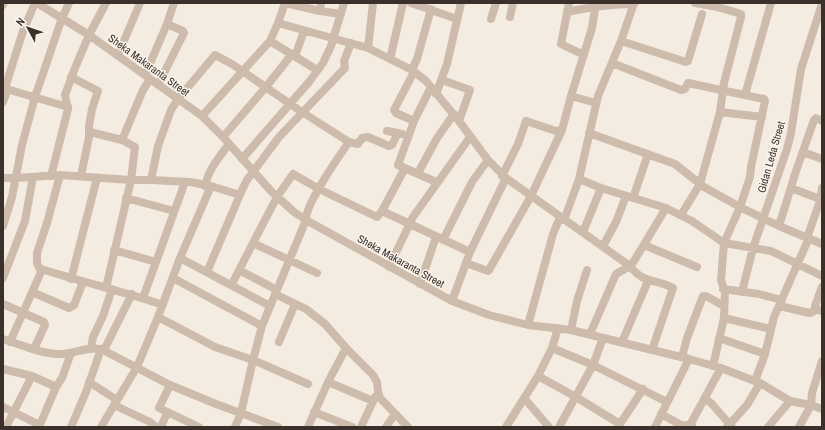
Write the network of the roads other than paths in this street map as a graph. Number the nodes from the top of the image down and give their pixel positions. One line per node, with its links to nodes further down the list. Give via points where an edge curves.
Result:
1 (36, 3): 28 (street, Sheka Makaranta Street); 53 (street, via 25,25)
2 (69, 3): 28 (street)
3 (106, 3): 34 (street)
4 (140, 3): 40 (street)
5 (174, 3): 32 (street)
6 (285, 3): 22 (street); 31 (street)
7 (344, 3): 25 (street)
8 (373, 3): 39 (street)
9 (403, 3): 43 (street)
10 (411, 3): 20 (street)
11 (461, 3): 29 (street)
12 (496, 3): 30 (street)
13 (513, 3): 27 (street)
14 (569, 3): 24 (street)
15 (695, 3): 16 (street)
16 (698, 3): 55 (street, via 718,6 741,14)
17 (771, 3): 56 (street)
18 (634, 4): 21 (street); 37 (street)
19 (822, 4): 122 (street, Gidan Leda Street, via 801,69 787,149)
20 (423, 5): 23 (street)
21 (596, 5): 24 (street); 42 (street)
22 (321, 7): 25 (street)
23 (431, 9): 29 (street); 47 (street)
24 (567, 12): 42 (street, via 561,44)
25 (341, 14): 35 (street)
26 (702, 14): 37 (street, via 686,62)
27 (510, 17)
28 (62, 18): 34 (street, Sheka Makaranta Street); 58 (street)
29 (457, 19): 50 (street)
30 (491, 19)
31 (278, 23): 33 (street); 36 (street)
32 (167, 24): 49 (street); 51 (street, via 184,33)
33 (304, 31): 35 (street); 41 (street)
34 (90, 35): 40 (street, Sheka Makaranta Street); 48 (street)
35 (333, 38): 38 (street); 45 (street, via 329,53)
36 (270, 41): 41 (street); 46 (street)
37 (621, 41): 44 (street)
38 (351, 43): 39 (street); 64 (street, via 344,62 345,68)
39 (368, 48): 43 (street)
40 (118, 55): 49 (street, Sheka Makaranta Street)
41 (294, 55): 45 (street); 52 (street)
42 (584, 55): 57 (street)
43 (390, 59): 47 (street)
44 (612, 63): 55 (street, via 681,90 685,89 688,83); 61 (street)
45 (317, 70): 62 (street)
46 (242, 71): 52 (street); 59 (street, via 214,55); 66 (street)
47 (413, 71): 54 (street); 69 (street, via 394,110)
48 (71, 77): 63 (street, via 65,95); 73 (street, via 98,90 92,109)
49 (148, 77): 51 (street, Sheka Makaranta Street); 79 (street)
50 (442, 80): 54 (street); 68 (street, via 470,90)
51 (158, 86): 59 (street, Sheka Makaranta Street)
52 (266, 87): 62 (street); 77 (street)
53 (5, 88): 58 (street); 60 (street)
54 (434, 90): 68 (street); 69 (street)
55 (723, 91): 56 (street); 65 (street)
56 (745, 95): 67 (street, via 765,100)
57 (571, 96): 61 (street); 71 (street)
58 (35, 97): 63 (street); 96 (street)
59 (178, 99): 66 (street, Sheka Makaranta Street); 100 (street, via 171,110 158,146)
60 (3, 102)
61 (596, 103): 75 (street)
62 (290, 104): 64 (street); 84 (street)
63 (68, 107): 91 (street)
64 (302, 112): 80 (street); 88 (street, via 279,137)
65 (720, 112): 67 (street); 103 (street)
66 (202, 116): 77 (street, Sheka Makaranta Street)
67 (762, 117): 115 (street, via 750,177)
68 (456, 118): 78 (street); 89 (street, via 437,138)
69 (414, 121): 76 (street)
70 (822, 121): 82 (street, via 816,118 814,120)
71 (562, 130): 94 (street, via 556,131 526,121); 110 (street)
72 (387, 131): 74 (street)
73 (90, 132): 79 (street); 92 (street)
74 (398, 133): 76 (street); 80 (street, via 391,146 368,137 362,138 358,144)
75 (589, 133): 83 (street); 98 (street)
76 (409, 136): 87 (street, via 398,164)
77 (223, 137): 81 (street, Sheka Makaranta Street)
78 (470, 137): 86 (street); 102 (street)
79 (122, 140): 99 (street, via 134,147)
80 (349, 142): 108 (street)
81 (229, 144): 84 (street, Sheka Makaranta Street); 104 (street, via 207,177)
82 (803, 152): 85 (street); 106 (street)
83 (648, 154): 103 (street, via 675,164); 112 (street)
84 (242, 159): 88 (street, Sheka Makaranta Street)
85 (822, 159)
86 (488, 160): 94 (street); 128 (street, via 472,182)
87 (405, 168): 89 (street); 118 (street)
88 (253, 173): 109 (street); 111 (street, Sheka Makaranta Street)
89 (418, 173): 102 (street)
90 (60, 175): 91 (street); 92 (street); 146 (street, via 36,254)
91 (51, 176): 93 (street)
92 (81, 176): 97 (street)
93 (33, 177): 96 (street); 152 (street, via 23,226)
94 (504, 177): 110 (street); 137 (street)
95 (3, 178): 96 (street)
96 (16, 178): 119 (street)
97 (97, 178): 99 (street); 154 (street)
98 (579, 179): 105 (street); 121 (street)
99 (131, 180): 100 (street); 113 (street)
100 (151, 180): 101 (street)
101 (185, 182): 104 (street); 117 (street)
102 (436, 182): 124 (street)
103 (700, 184): 115 (street); 120 (street)
104 (208, 186): 109 (street); 138 (street)
105 (601, 188): 112 (street); 127 (street)
106 (791, 188): 114 (street); 126 (street)
107 (822, 188): 114 (street)
108 (319, 189): 111 (street, via 293,174); 118 (street, via 376,217); 123 (street, via 307,212)
109 (240, 195): 149 (street)
110 (531, 196): 121 (street); 141 (street, via 489,270)
111 (277, 197): 123 (street, Sheka Makaranta Street); 130 (street)
112 (630, 197): 116 (street); 134 (street)
113 (126, 198): 117 (street); 136 (street)
114 (821, 200): 129 (street)
115 (740, 207): 122 (street); 131 (street)
116 (666, 208): 120 (street); 132 (street)
117 (174, 211): 140 (street)
118 (382, 211): 124 (street)
119 (5, 212): 125 (street)
120 (681, 215): 131 (street)
121 (562, 218): 127 (street); 178 (street, via 553,234)
122 (764, 219): 126 (street); 135 (street, Gidan Leda Street)
123 (306, 220): 139 (street); 144 (street, Sheka Makaranta Street)
124 (409, 224): 128 (street); 144 (street)
125 (3, 226)
126 (779, 226): 129 (street)
127 (583, 232): 134 (street)
128 (440, 238): 137 (street); 158 (street)
129 (809, 238): 133 (street); 142 (street)
130 (253, 243): 139 (street); 147 (street)
131 (724, 243): 135 (street); 161 (street, via 721,280)
132 (644, 244): 143 (street); 145 (street)
133 (822, 244)
134 (602, 246): 143 (street)
135 (754, 248): 142 (street, via 778,254); 164 (street, Gidan Leda Street)
136 (114, 250): 140 (street); 160 (street)
137 (470, 252): 141 (street)
138 (180, 258): 149 (street); 153 (street)
139 (289, 260): 150 (street); 163 (street)
140 (156, 262): 166 (street)
141 (466, 263): 167 (street)
142 (798, 265): 151 (street); 168 (street)
143 (630, 266): 155 (street); 183 (street, via 616,274)
144 (389, 267): 158 (street, Sheka Makaranta Street)
145 (697, 267)
146 (41, 270): 154 (street); 162 (street)
147 (239, 270): 157 (street); 163 (street)
148 (587, 270): 182 (street)
149 (207, 272): 157 (street)
150 (317, 273)
151 (822, 276)
152 (3, 278)
153 (173, 278): 171 (street); 179 (street)
154 (71, 279): 156 (street)
155 (648, 281): 188 (street); 194 (street, via 673,288)
156 (83, 282): 160 (street); 162 (street, via 74,305 68,308)
157 (232, 284): 172 (street)
158 (420, 284): 167 (street, Sheka Makaranta Street)
159 (822, 287): 174 (street, via 815,303)
160 (109, 288): 165 (street); 189 (street, via 103,316)
161 (724, 289): 164 (street); 173 (street)
162 (32, 292): 175 (street)
163 (276, 292): 170 (street); 172 (street)
164 (742, 292): 168 (street)
165 (132, 294): 166 (street); 193 (street)
166 (143, 298): 171 (street)
167 (452, 301): 178 (street, Sheka Makaranta Street, via 489,315)
168 (781, 303): 174 (street, via 809,313); 181 (street)
169 (3, 304): 175 (street)
170 (295, 304): 187 (street); 190 (street, via 317,317)
171 (163, 305): 176 (street)
172 (270, 306): 179 (street)
173 (724, 306): 177 (street); 197 (street, via 703,296 687,338)
174 (819, 309)
175 (23, 312): 186 (street); 192 (street, via 43,321 45,325)
176 (158, 317): 198 (street, via 215,348); 201 (street)
177 (724, 318): 181 (street); 185 (street)
178 (528, 325): 180 (street, Sheka Makaranta Street)
179 (262, 326): 198 (street)
180 (558, 328): 182 (street, Sheka Makaranta Street); 191 (street)
181 (771, 329): 196 (street)
182 (571, 330): 183 (street, Sheka Makaranta Street)
183 (590, 334): 184 (street, Sheka Makaranta Street)
184 (603, 338): 188 (street, Sheka Makaranta Street); 200 (street)
185 (719, 338): 196 (street); 202 (street)
186 (7, 340): 192 (street)
187 (280, 342)
188 (622, 342): 194 (street, Sheka Makaranta Street)
189 (91, 348): 193 (street); 195 (street)
190 (346, 348): 207 (street); 213 (street, via 373,375)
191 (552, 348): 200 (street); 205 (street)
192 (34, 349): 195 (street, via 49,354)
193 (102, 349): 201 (street); 206 (street)
194 (652, 350): 197 (street, Sheka Makaranta Street)
195 (71, 354): 211 (street)
196 (765, 354): 208 (street)
197 (685, 358): 202 (street, Sheka Makaranta Street); 219 (street)
198 (253, 360): 209 (street); 227 (street)
199 (822, 361): 221 (street)
200 (593, 365): 212 (street); 214 (street)
201 (137, 367): 210 (street); 220 (street)
202 (717, 367): 208 (street, Sheka Makaranta Street); 216 (street)
203 (3, 369): 204 (street)
204 (32, 376): 211 (street); 224 (street)
205 (538, 376): 214 (street); 215 (street)
206 (89, 382): 220 (street); 235 (street)
207 (328, 382): 217 (street); 225 (street)
208 (758, 382): 218 (street, Sheka Makaranta Street); 233 (street, via 747,405)
209 (308, 384)
210 (170, 385): 226 (street, via 159,406); 227 (street)
211 (56, 387): 230 (street)
212 (643, 389): 219 (street); 231 (street)
213 (378, 391): 217 (street); 228 (street, via 380,398)
214 (576, 397): 231 (street); 249 (street)
215 (524, 398): 247 (street); 248 (street)
216 (705, 398): 232 (street); 233 (street)
217 (373, 401): 244 (street)
218 (790, 401): 221 (street, Sheka Makaranta Street); 251 (street)
219 (667, 402): 229 (street)
220 (115, 403): 236 (street); 237 (street)
221 (811, 405): 223 (street, Sheka Makaranta Street); 252 (street)
222 (3, 407): 224 (street)
223 (822, 409)
224 (14, 412): 230 (street); 234 (street)
225 (314, 412): 242 (street); 243 (street)
226 (167, 413): 238 (street); 239 (street)
227 (241, 413): 240 (street); 241 (street)
228 (395, 414): 245 (street); 246 (street)
229 (661, 414): 232 (street, via 683,426); 250 (street)
230 (39, 426)
231 (619, 426)
232 (691, 426)
233 (729, 426)
234 (6, 427)
235 (71, 427)
236 (101, 427)
237 (156, 427)
238 (161, 427)
239 (199, 427)
240 (234, 427)
241 (278, 427)
242 (308, 427)
243 (352, 427)
244 (361, 427)
245 (386, 427)
246 (408, 427)
247 (506, 427)
248 (549, 427)
249 (558, 427)
250 (655, 427)
251 (768, 427)
252 (799, 427)

